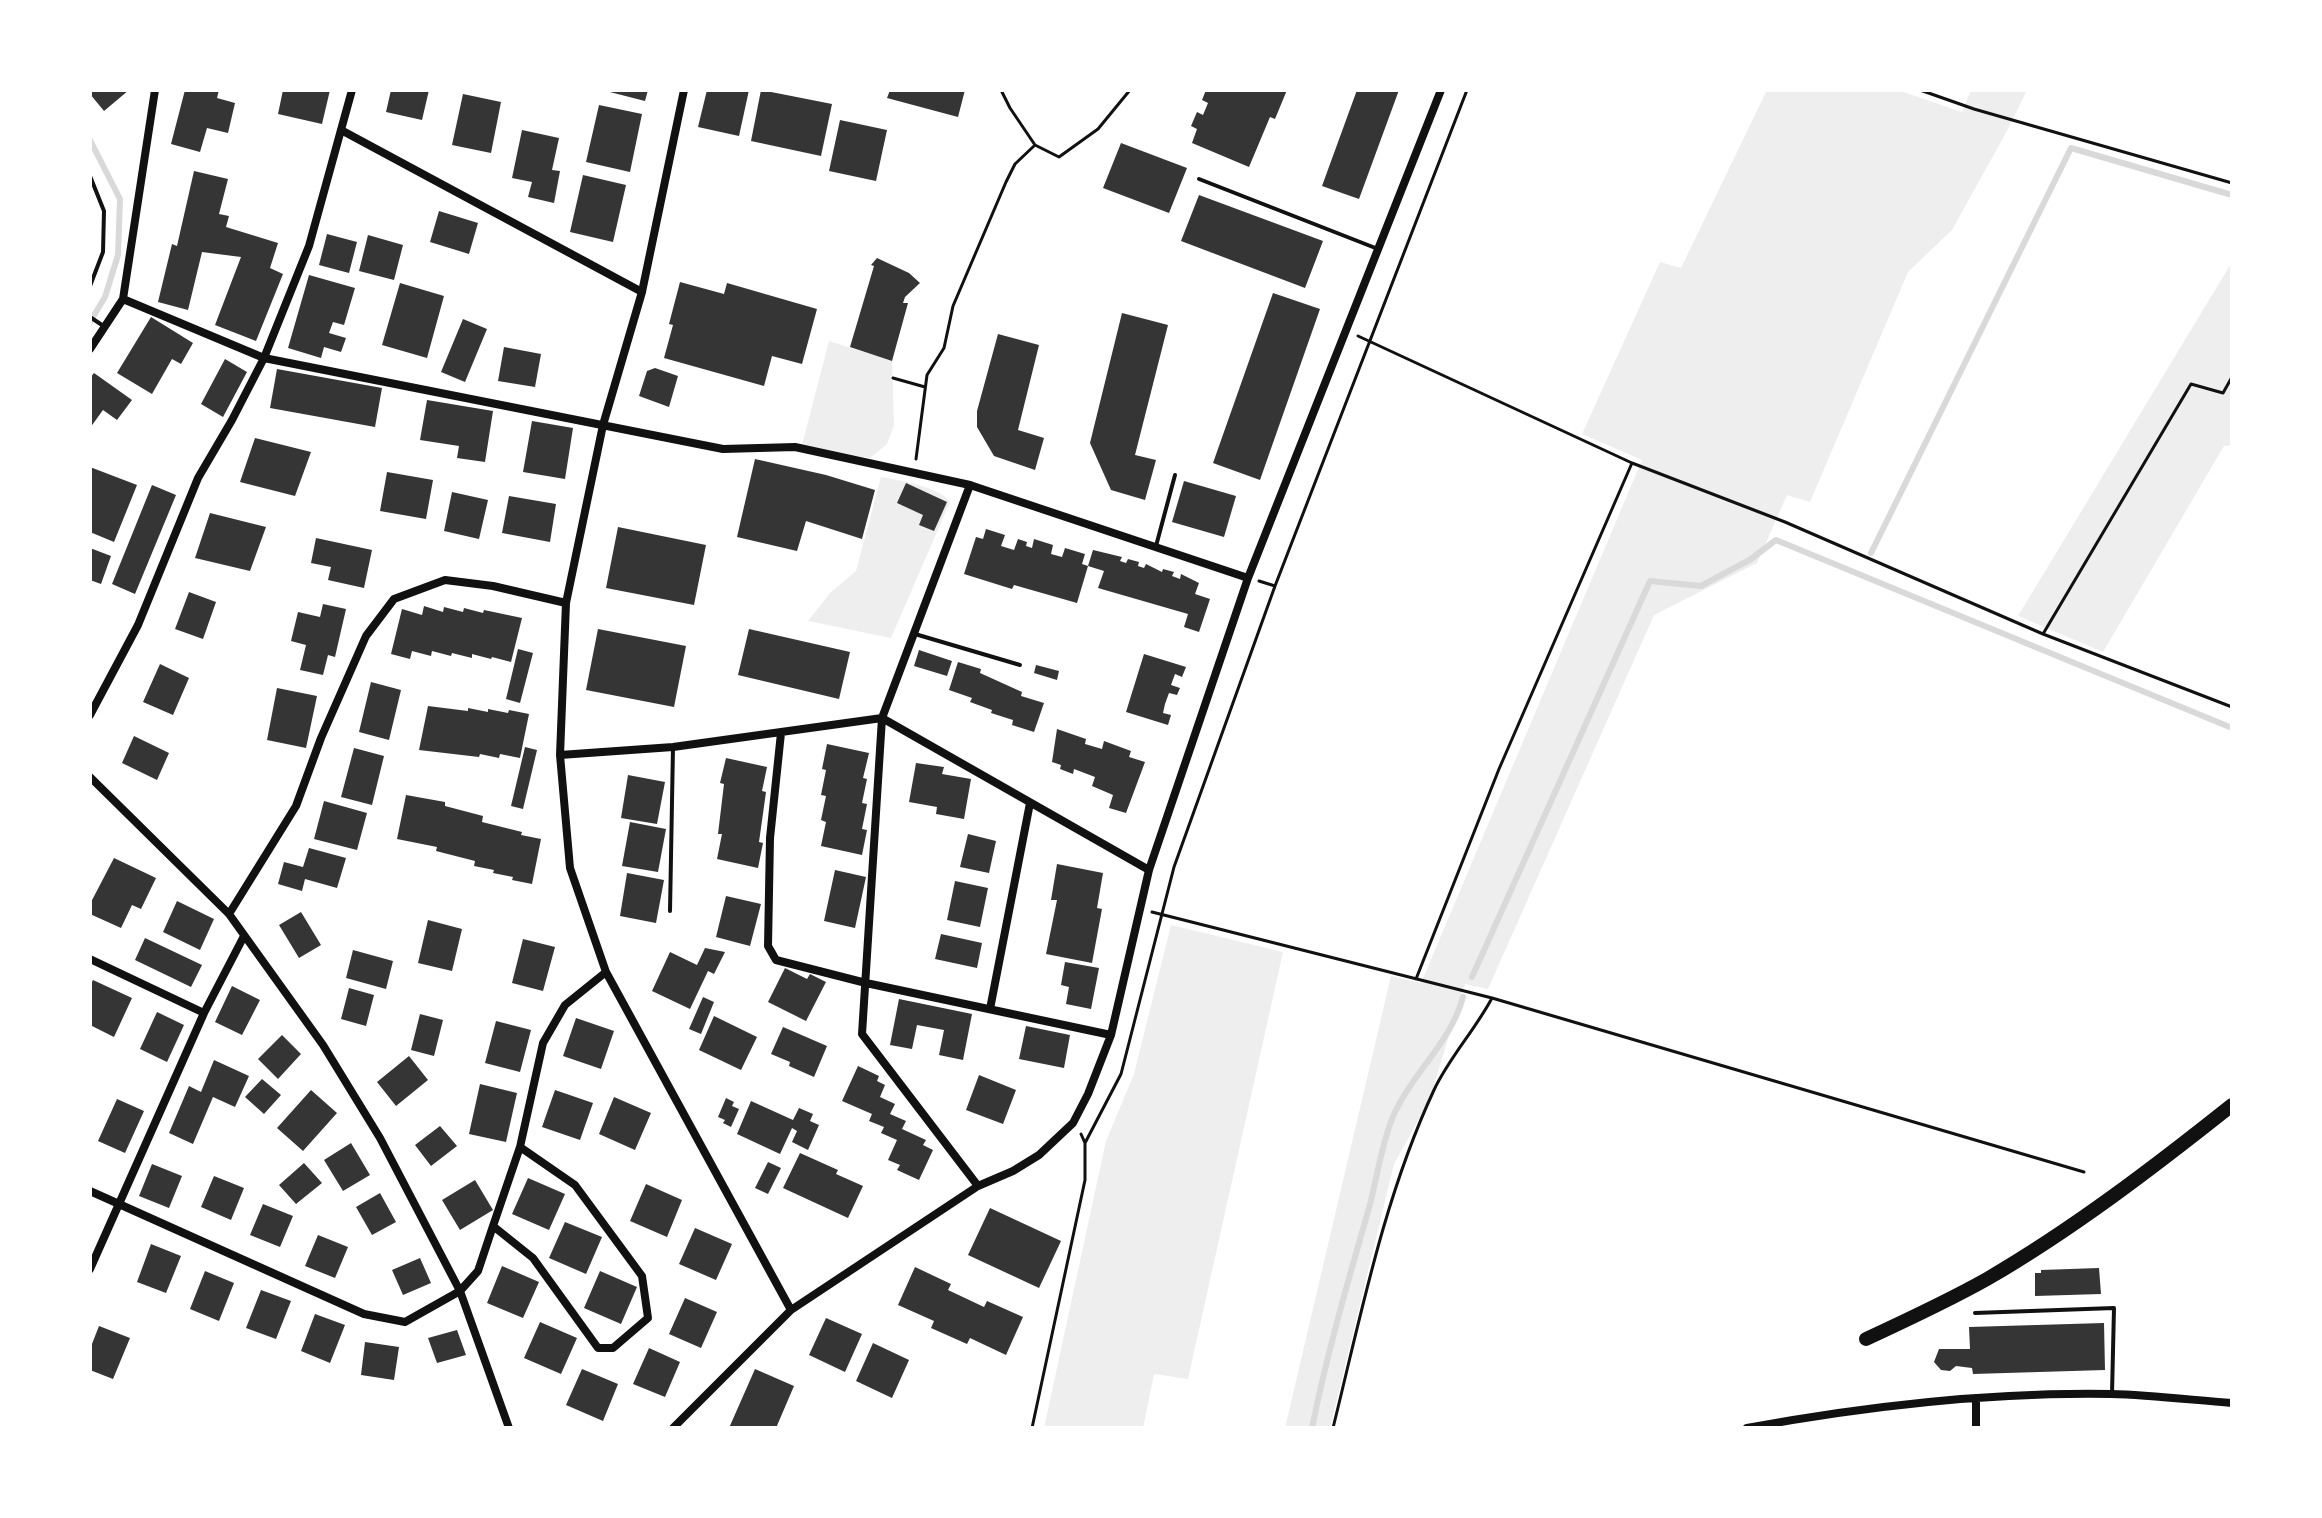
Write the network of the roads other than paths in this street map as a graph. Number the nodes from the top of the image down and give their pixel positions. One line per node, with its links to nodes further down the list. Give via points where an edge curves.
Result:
1 (155, 90): 11 (street)
2 (352, 90): 5 (street)
3 (684, 90): 10 (street)
4 (1441, 90): 8 (street)
5 (341, 130): 10 (street); 15 (street, via 309,246)
6 (90, 176): 9 (lane, via 104,211 103,252)
7 (1199, 179): 8 (lane)
8 (1378, 249): 20 (street)
9 (90, 286)
10 (642, 292): 16 (street)
11 (123, 299): 13 (street); 15 (street)
12 (90, 317): 13 (lane)
13 (102, 325): 14 (street)
14 (90, 349)
15 (264, 358): 16 (street); 24 (street, via 198,478 138,625)
16 (603, 425): 18 (street, via 723,449 795,447); 21 (street)
17 (1175, 475): 19 (lane)
18 (970, 485): 19 (street); 22 (street)
19 (1155, 547): 20 (street)
20 (1248, 578): 31 (street)
21 (566, 603): 28 (street); 33 (street, via 445,580 394,599 366,636 296,806)
22 (914, 634): 23 (lane); 25 (street)
23 (1020, 665)
24 (90, 715)
25 (882, 718): 26 (street); 30 (street); 37 (street)
26 (781, 733): 27 (street); 37 (street, via 770,838 768,946 776,960)
27 (673, 747): 28 (street); 32 (lane)
28 (560, 755): 36 (street, via 570,868)
29 (90, 777): 33 (street)
30 (1030, 803): 31 (street); 38 (street)
31 (1149, 870): 40 (street)
32 (670, 911)
33 (229, 914): 34 (street)
34 (244, 936): 39 (street); 48 (street, via 323,1045 380,1138)
35 (90, 959): 39 (street)
36 (606, 972): 42 (street, via 565,1005 543,1043); 49 (street)
37 (866, 983): 38 (street); 43 (street, via 862,1034)
38 (990, 1009): 40 (street)
39 (204, 1013): 45 (street)
40 (1111, 1035): 43 (street, via 1073,1123 1039,1155)
41 (2232, 1105): 51 (main road, via 2037,1247 1986,1279)
42 (520, 1147): 46 (street); 46 (street, via 575,1185 642,1276 648,1318 613,1348 598,1348 533,1258)
43 (978, 1186): 49 (street)
44 (90, 1191): 45 (street)
45 (119, 1205): 47 (street); 48 (street, via 364,1314 405,1322)
46 (493, 1226): 48 (street, via 478,1271)
47 (90, 1269)
48 (460, 1291): 55 (street)
49 (791, 1310): 56 (street)
50 (1975, 1313): 52 (lane, via 2114,1308)
51 (1866, 1339)
52 (2112, 1394): 53 (street); 54 (street)
53 (1976, 1398): 57 (street, via 1861,1408); 58 (street)
54 (2232, 1403)
55 (509, 1428)
56 (673, 1428)
57 (1747, 1428)
58 (1976, 1428)

